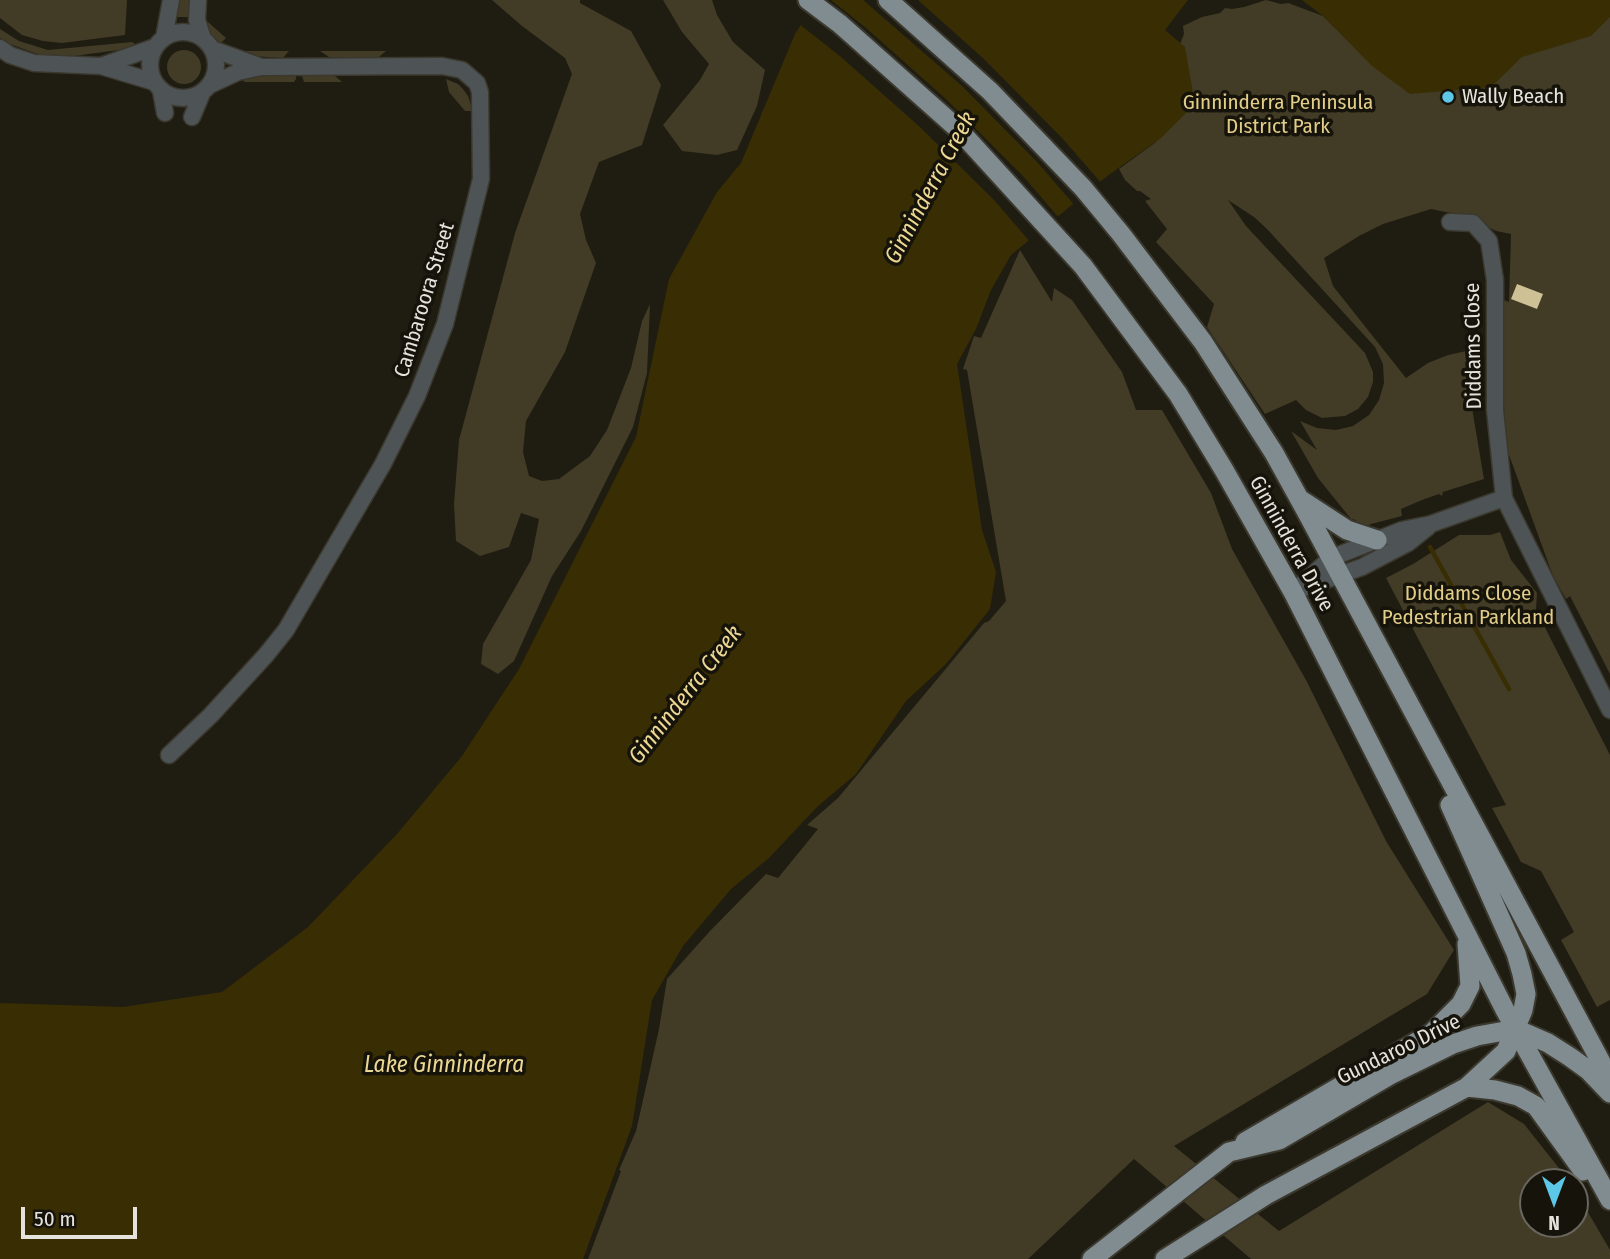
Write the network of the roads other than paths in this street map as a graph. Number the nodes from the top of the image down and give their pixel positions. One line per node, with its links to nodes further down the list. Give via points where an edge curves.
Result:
1 (171, 0): 5 (street)
2 (198, 0): 6 (street, via 197,20)
3 (808, 0): 21 (main road, Ginninderra Drive, via 958,129 1083,266 1178,394)
4 (888, 0): 16 (main road, Ginninderra Drive, via 990,91 1121,234 1203,342)
5 (160, 42): 6 (street, via 178,32 190,32); 8 (street); 10 (street, via 149,61)
6 (207, 44): 9 (street, Cambaroora Street); 11 (street, via 217,64)
7 (0, 48): 8 (street, via 34,63)
8 (101, 66): 10 (street)
9 (261, 67): 11 (street, Cambaroora Street, via 238,72); 24 (street, Cambaroora Street, via 442,66 461,70 477,83 480,92 481,179 445,324 389,453 286,630)
10 (157, 86): 11 (street, via 181,99); 12 (street)
11 (206, 89): 13 (street)
12 (165, 113)
13 (192, 117)
14 (1450, 222): 15 (street, Diddams Close, via 1473,223 1489,241 1495,280 1495,410)
15 (1504, 498): 17 (street); 23 (street, Diddams Close)
16 (1300, 500): 18 (main road, via 1347,530); 19 (main road, Ginninderra Drive)
17 (1431, 524): 18 (street); 20 (street, via 1408,543)
18 (1377, 540): 19 (street)
19 (1331, 558): 20 (main road, Ginninderra Drive); 21 (street)
20 (1341, 577): 21 (street); 22 (main road, Ginninderra Drive)
21 (1293, 592): 25 (main road, Ginninderra Drive)
22 (1410, 707): 26 (main road, via 1516,953 1526,994); 27 (main road, Ginninderra Drive)
23 (1610, 710)
24 (169, 755)
25 (1464, 927): 26 (main road, Ginninderra Drive); 30 (main road, via 1470,986 1446,1020 1432,1033)
26 (1516, 1029): 28 (main road, via 1506,1051); 29 (main road, via 1570,1057); 30 (main road, Gundaroo Drive, via 1453,1044 1279,1140); 31 (main road, Ginninderra Drive)
27 (1610, 1079)
28 (1466, 1087): 31 (main road, via 1518,1096 1536,1106 1579,1167); 33 (main road, via 1266,1195)
29 (1610, 1093)
30 (1229, 1152): 32 (main road, Gundaroo Drive)
31 (1610, 1201)
32 (1092, 1259)
33 (1165, 1259)

